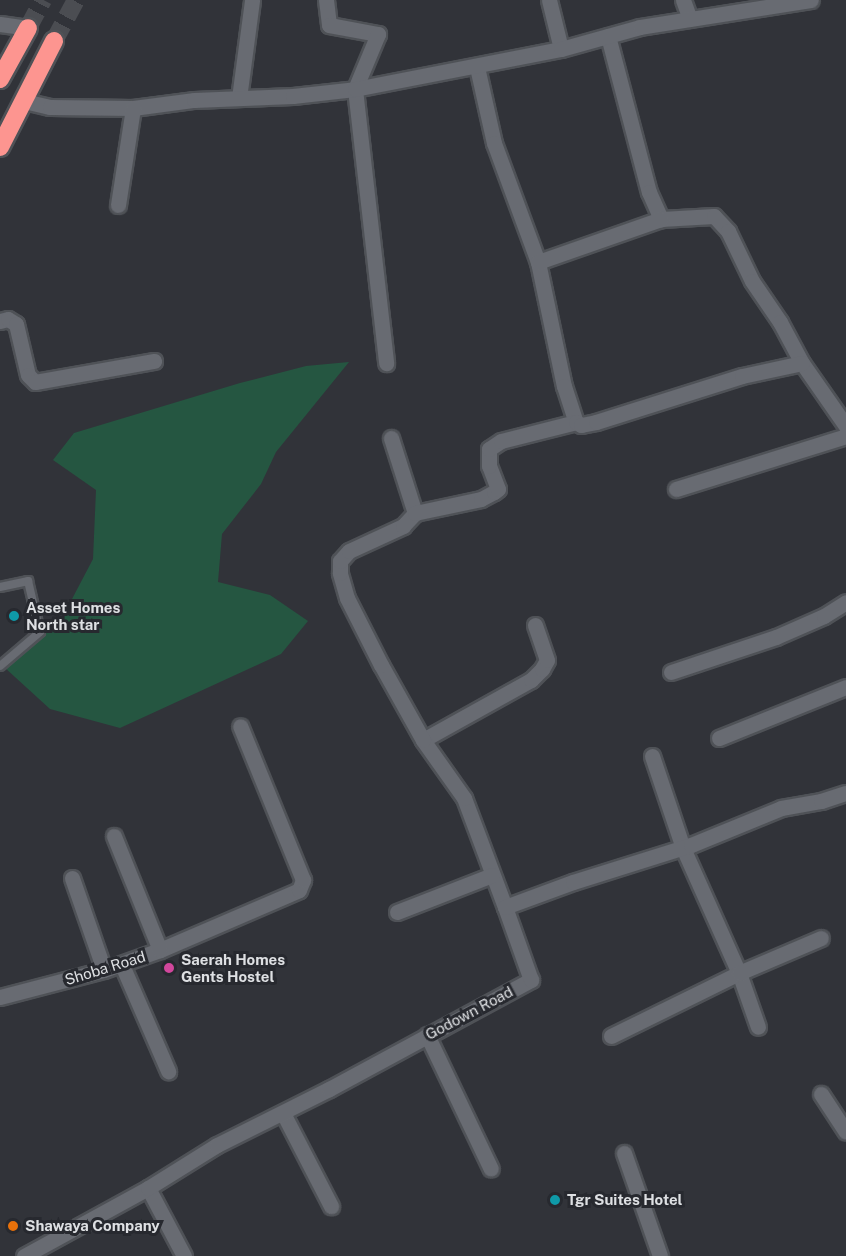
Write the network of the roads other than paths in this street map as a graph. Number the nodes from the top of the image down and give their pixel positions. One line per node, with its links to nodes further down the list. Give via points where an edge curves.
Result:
1 (252, 0): 15 (street)
2 (326, 0): 14 (street, via 329,25 378,34)
3 (549, 0): 11 (street)
4 (684, 0): 6 (street)
5 (810, 0): 6 (street)
6 (690, 19): 9 (street)
7 (0, 24): 8 (street)
8 (28, 28): 13 (highway)
9 (608, 36): 11 (street); 20 (street, via 649,192)
10 (54, 40): 16 (highway)
11 (561, 49): 12 (street)
12 (477, 67): 14 (street); 21 (street, via 494,143)
13 (0, 79)
14 (355, 89): 15 (street); 24 (street)
15 (239, 98): 17 (street)
16 (24, 101): 17 (street, via 50,107); 18 (highway)
17 (133, 108): 19 (street)
18 (0, 147)
19 (118, 205)
20 (662, 219): 21 (street); 25 (street, via 714,216 728,231 752,281)
21 (538, 262): 26 (street, via 564,386)
22 (0, 321): 23 (street, via 8,319 16,324 28,375 35,382)
23 (154, 361)
24 (386, 363)
25 (802, 363): 26 (street, via 742,376 596,422); 27 (street)
26 (576, 422): 31 (street, via 501,441 489,449 489,466 498,489 494,492 481,499)
27 (846, 426)
28 (846, 436): 30 (street)
29 (391, 438): 31 (street)
30 (676, 489)
31 (415, 513): 40 (street, via 394,531 349,551 340,561 340,573 347,598)
32 (0, 587): 35 (lane, via 28,581 40,632)
33 (846, 602): 36 (street, via 776,637)
34 (534, 625): 40 (street, via 547,660 542,669 531,680)
35 (0, 666)
36 (671, 672)
37 (846, 687): 39 (street)
38 (240, 726): 50 (street, via 303,880 299,890)
39 (719, 738)
40 (423, 740): 45 (street, via 464,798)
41 (652, 756): 44 (street)
42 (846, 793): 44 (street, via 781,808)
43 (114, 836): 50 (street, Shoba Road)
44 (683, 848): 47 (street); 53 (street)
45 (492, 875): 47 (street); 48 (street)
46 (72, 878): 52 (street)
47 (505, 907): 56 (street, Godown Road, via 531,980)
48 (397, 912)
49 (821, 938): 53 (street)
50 (160, 950): 51 (street, Shoba Road)
51 (122, 965): 52 (street, Shoba Road); 58 (street)
52 (104, 970): 54 (street, Shoba Road)
53 (739, 973): 55 (street); 57 (street)
54 (0, 997)
55 (758, 1028)
56 (427, 1035): 60 (street, Godown Road); 63 (street)
57 (611, 1036)
58 (168, 1071)
59 (821, 1094): 61 (street)
60 (283, 1113): 64 (street, Godown Road, via 217,1145); 65 (street)
61 (846, 1132)
62 (624, 1153): 68 (street)
63 (491, 1169)
64 (148, 1188): 66 (street, Godown Road); 67 (street)
65 (331, 1206)
66 (24, 1256)
67 (184, 1256)
68 (660, 1256)

